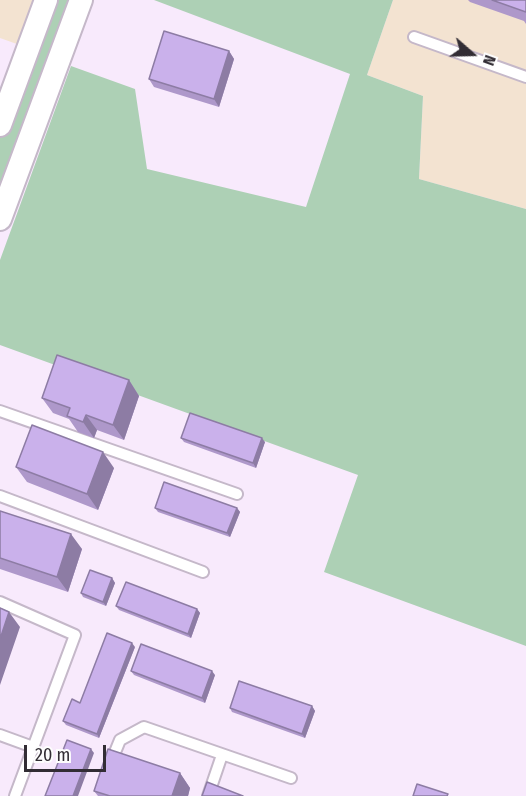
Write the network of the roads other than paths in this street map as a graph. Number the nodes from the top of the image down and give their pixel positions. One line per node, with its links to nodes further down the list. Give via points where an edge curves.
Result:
1 (46, 0): 5 (street)
2 (81, 0): 6 (street)
3 (414, 37): 4 (lane)
4 (526, 77)
5 (15, 83): 6 (street); 7 (street)
6 (46, 93): 8 (street)
7 (0, 125)
8 (0, 219)
9 (0, 411): 10 (lane)
10 (237, 494)
11 (0, 496): 12 (lane)
12 (203, 572)
13 (0, 602): 15 (lane, via 75,635)
14 (0, 735): 15 (lane)
15 (33, 747): 19 (lane)
16 (222, 754): 17 (lane, via 144,727 120,740); 18 (lane); 20 (lane)
17 (108, 768)
18 (291, 778)
19 (15, 796)
20 (208, 796)

